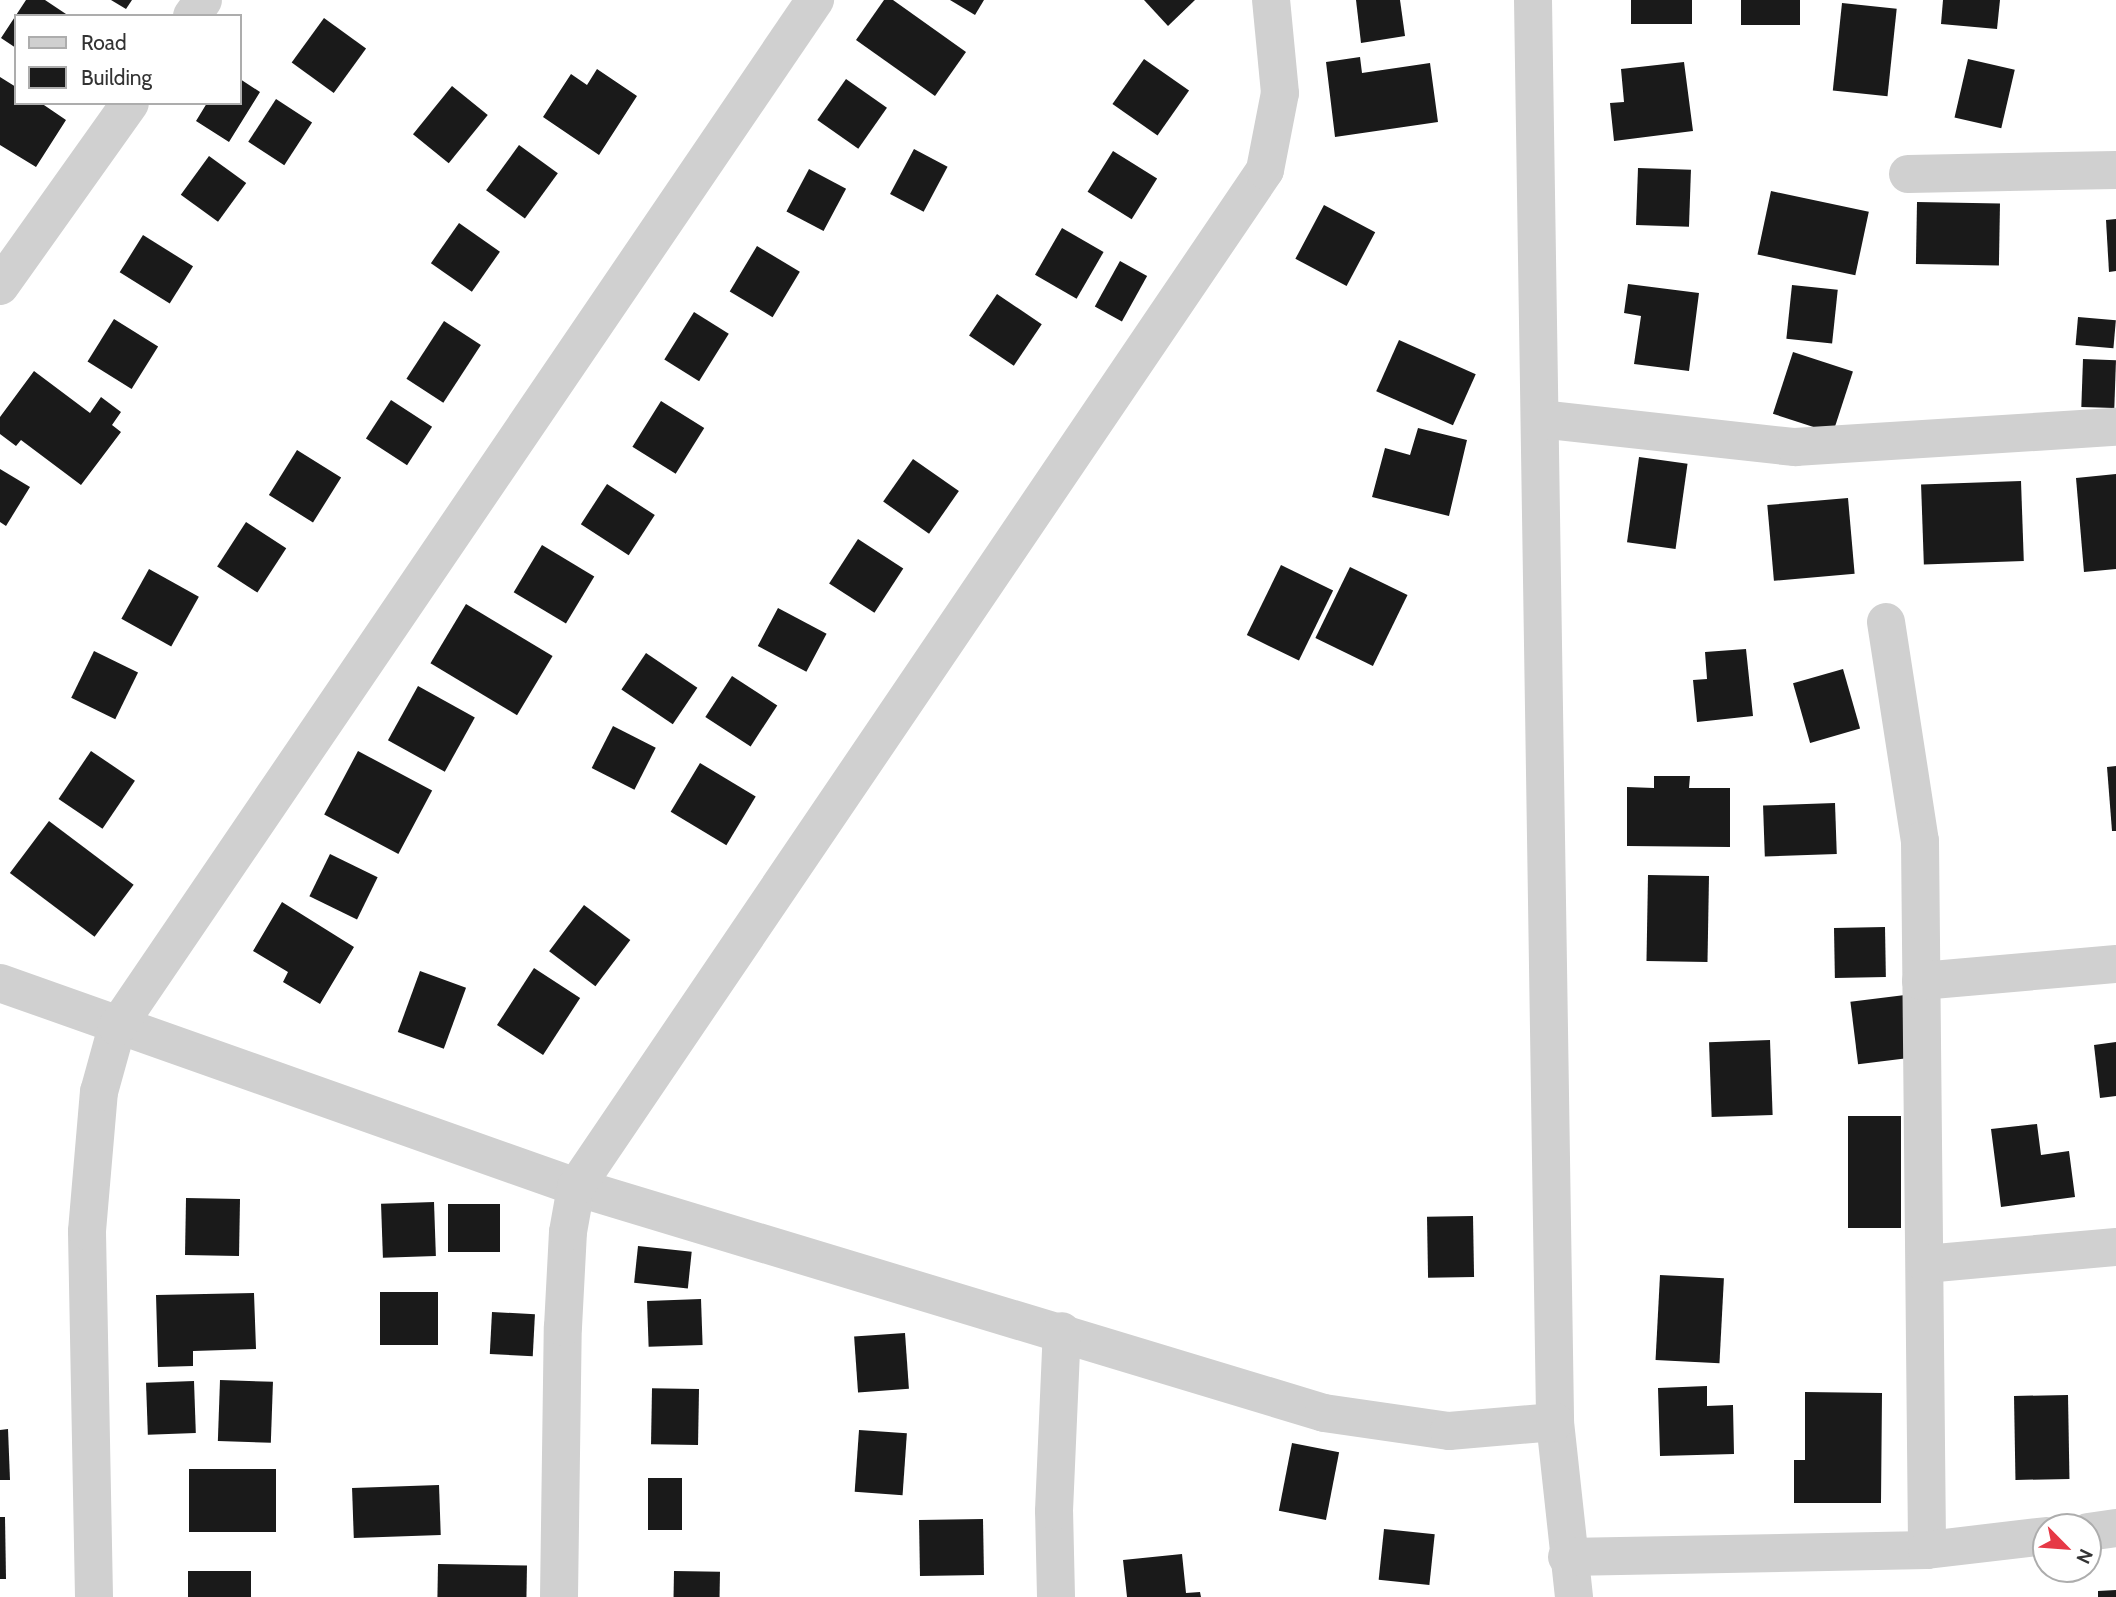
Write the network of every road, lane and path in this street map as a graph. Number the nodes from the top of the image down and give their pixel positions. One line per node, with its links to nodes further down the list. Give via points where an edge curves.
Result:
1 (815, 0): 14 (street)
2 (1271, 0): 15 (street, via 1280,93 1265,170)
3 (1534, 0): 8 (street)
4 (129, 105): 7 (street)
5 (2116, 170): 6 (street)
6 (1908, 174)
7 (0, 286)
8 (1540, 419): 9 (street, via 1795,447); 19 (street)
9 (2116, 427)
10 (1886, 622): 12 (street, via 1920,841)
11 (2116, 964): 12 (street)
12 (1921, 981): 17 (street)
13 (0, 983): 14 (street)
14 (117, 1027): 15 (street); 23 (street, via 99,1092 87,1231)
15 (576, 1187): 18 (street); 24 (street, via 563,1327)
16 (2116, 1247): 17 (street)
17 (1924, 1264): 21 (street)
18 (1062, 1331): 19 (street, via 1324,1413 1449,1431); 25 (street, via 1054,1511)
19 (1555, 1422): 22 (street)
20 (2032, 1538): 21 (street)
21 (1927, 1550): 22 (street)
22 (1567, 1557): 26 (street)
23 (94, 1597)
24 (559, 1597)
25 (1056, 1597)
26 (1574, 1597)

